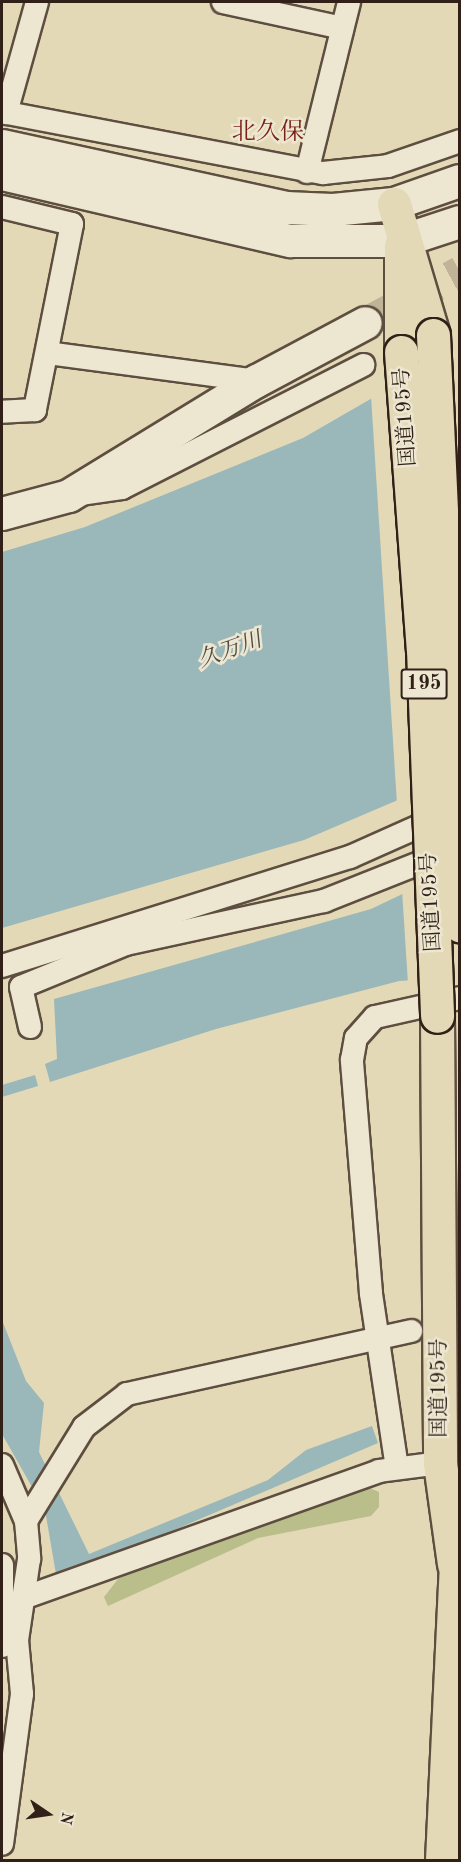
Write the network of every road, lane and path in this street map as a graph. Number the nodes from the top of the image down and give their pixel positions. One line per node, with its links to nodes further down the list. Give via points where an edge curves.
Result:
1 (37, 2): 5 (street)
2 (223, 2): 4 (street)
3 (349, 2): 4 (street)
4 (342, 28): 8 (street)
5 (4, 112): 8 (street)
6 (459, 141): 8 (street, via 388,166)
7 (2, 146): 11 (street, via 286,208 333,210)
8 (308, 172)
9 (2, 174): 14 (street, via 272,238)
10 (459, 181): 11 (street)
11 (394, 204): 14 (highway, 国道195号 / 195)
12 (2, 207): 16 (street, via 72,224)
13 (459, 222): 14 (street)
14 (402, 241): 24 (highway, 国道195号 / 195, bridge, via 424,294 433,335); 27 (highway, 国道195号 / 195, bridge, via 401,352)
15 (366, 323): 18 (street)
16 (48, 353): 18 (street); 19 (street, via 35,410)
17 (363, 365): 20 (street, via 122,488)
18 (257, 381): 20 (street)
19 (2, 412)
20 (69, 496): 21 (street)
21 (2, 514)
22 (459, 809): 25 (street, via 350,857)
23 (459, 847): 25 (street, via 324,902)
24 (459, 925)
25 (164, 926): 26 (street); 28 (street, via 21,987)
26 (2, 966)
27 (448, 1007): 30 (street, via 375,1017 356,1038 352,1060 371,1293); 31 (highway, 国道195号 / 195)
28 (30, 1027)
29 (411, 1331): 30 (street)
30 (380, 1340): 33 (street); 34 (street, via 127,1394 84,1427)
31 (440, 1463): 33 (street); 36 (highway, 国道195号 / 195)
32 (2, 1465): 34 (street)
33 (397, 1468): 38 (street)
34 (30, 1515): 38 (street)
35 (459, 1523): 36 (highway, 国道195号 / 195)
36 (454, 1563): 41 (highway, 国道195号 / 195)
37 (2, 1565): 39 (street)
38 (26, 1597): 39 (street)
39 (8, 1634): 40 (street, via 22,1694)
40 (2, 1844)
41 (442, 1860)

